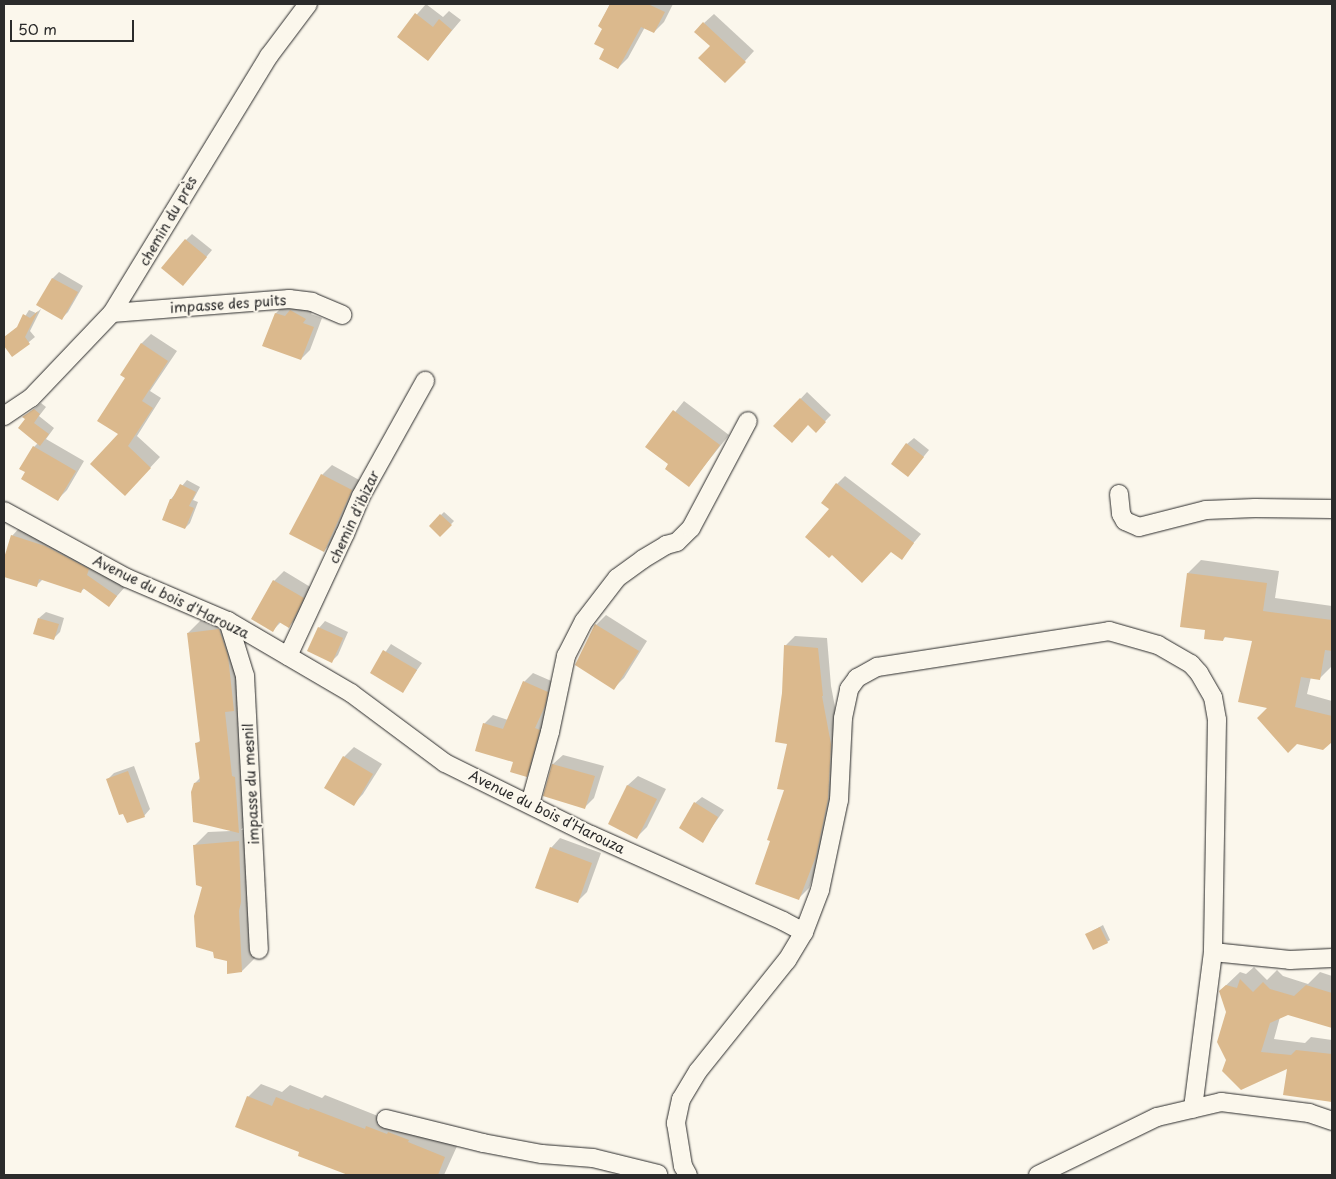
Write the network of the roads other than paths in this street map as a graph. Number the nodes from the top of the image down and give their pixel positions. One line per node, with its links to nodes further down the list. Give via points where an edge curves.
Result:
1 (308, 4): 2 (street, chemin du près, via 269,56)
2 (112, 313): 3 (street, impasse des puits, via 289,299 312,302); 5 (street, chemin du près, via 31,398)
3 (342, 314)
4 (426, 381): 11 (street, chemin d'ibizar, via 360,496)
5 (4, 416)
6 (748, 421): 12 (street, via 692,528 677,542 650,554 617,578 584,621 566,656)
7 (1119, 494): 8 (street, via 1125,521 1139,527 1206,510)
8 (1332, 508)
9 (4, 511): 10 (street, Avenue du bois d'Harouza, via 127,578)
10 (228, 621): 11 (street, Avenue du bois d'Harouza); 14 (street, impasse du mesnil, via 245,676)
11 (288, 656): 12 (street, Avenue du bois d'Harouza, via 352,693 445,763)
12 (530, 804): 13 (street, Avenue du bois d'Harouza)
13 (804, 932): 15 (street, via 820,890 839,800 843,718 848,689 858,678 877,667 1109,631 1158,645 1191,664 1213,698 1217,720); 20 (street, via 787,960 698,1071 681,1099 676,1123)
14 (259, 950)
15 (1213, 952): 16 (street, via 1290,960); 17 (street)
16 (1332, 958)
17 (1193, 1109): 19 (street, via 1222,1102 1309,1113); 22 (street, via 1157,1117)
18 (386, 1119): 21 (street, via 483,1143 542,1154 593,1158)
19 (1332, 1121)
20 (686, 1170): 21 (street)
21 (658, 1175)
22 (1038, 1175)

